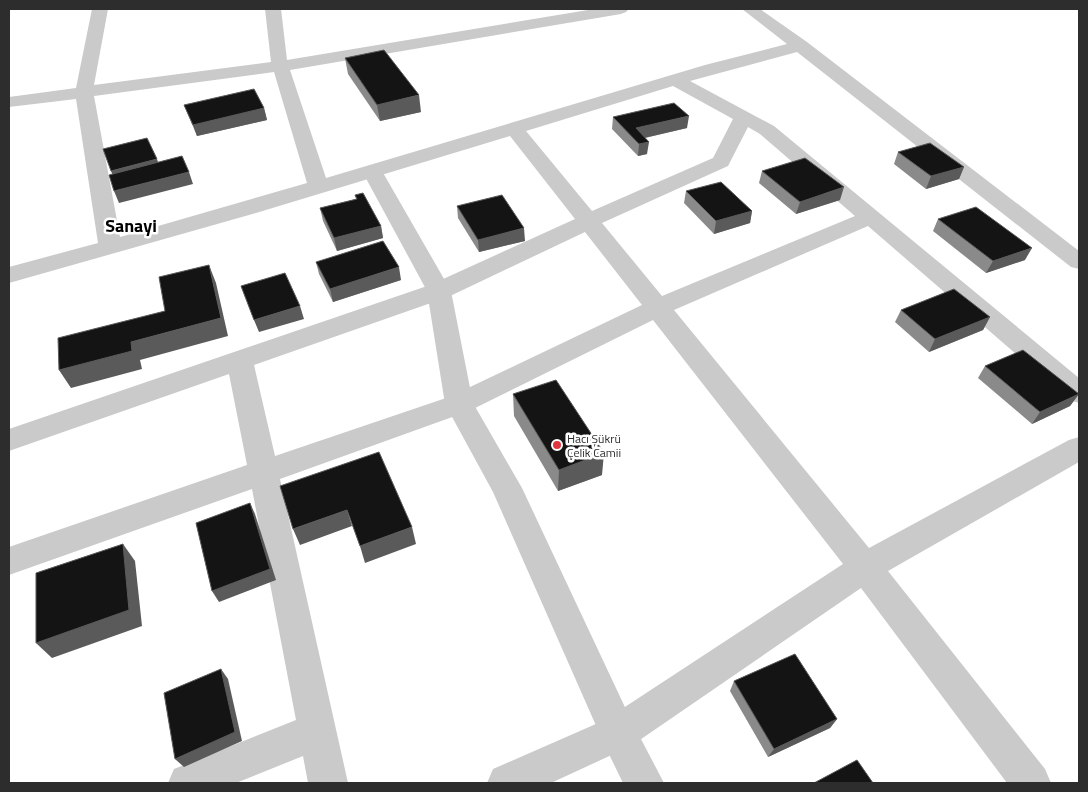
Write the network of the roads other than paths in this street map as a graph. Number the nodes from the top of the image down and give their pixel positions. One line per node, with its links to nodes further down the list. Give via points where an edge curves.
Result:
1 (100, 9): 8 (street)
2 (273, 9): 6 (street)
3 (621, 9): 6 (street)
4 (750, 9): 5 (street)
5 (801, 46): 7 (street); 17 (street)
6 (281, 66): 8 (street); 13 (street)
7 (675, 80): 10 (street); 11 (street)
8 (84, 92): 9 (street); 16 (street)
9 (9, 102)
10 (744, 118): 14 (street, via 767,130); 15 (street, via 721,162)
11 (514, 128): 12 (street); 15 (street)
12 (372, 171): 13 (street); 19 (street)
13 (320, 187): 16 (street)
14 (871, 217): 20 (street); 22 (street)
15 (589, 221): 19 (street); 20 (street)
16 (110, 247): 18 (street)
17 (1079, 262)
18 (9, 275)
19 (438, 291): 21 (street); 23 (street)
20 (658, 307): 23 (street); 28 (street)
21 (240, 360): 24 (street); 26 (street)
22 (1079, 393)
23 (459, 404): 26 (street); 30 (street, via 507,488)
24 (9, 440)
25 (1079, 448): 28 (street)
26 (263, 472): 27 (street); 29 (street)
27 (9, 561)
28 (865, 567): 30 (street); 35 (street)
29 (317, 731): 31 (street); 32 (street)
30 (618, 733): 33 (street); 34 (street)
31 (188, 783)
32 (328, 783)
33 (507, 783)
34 (644, 783)
35 (1031, 783)

